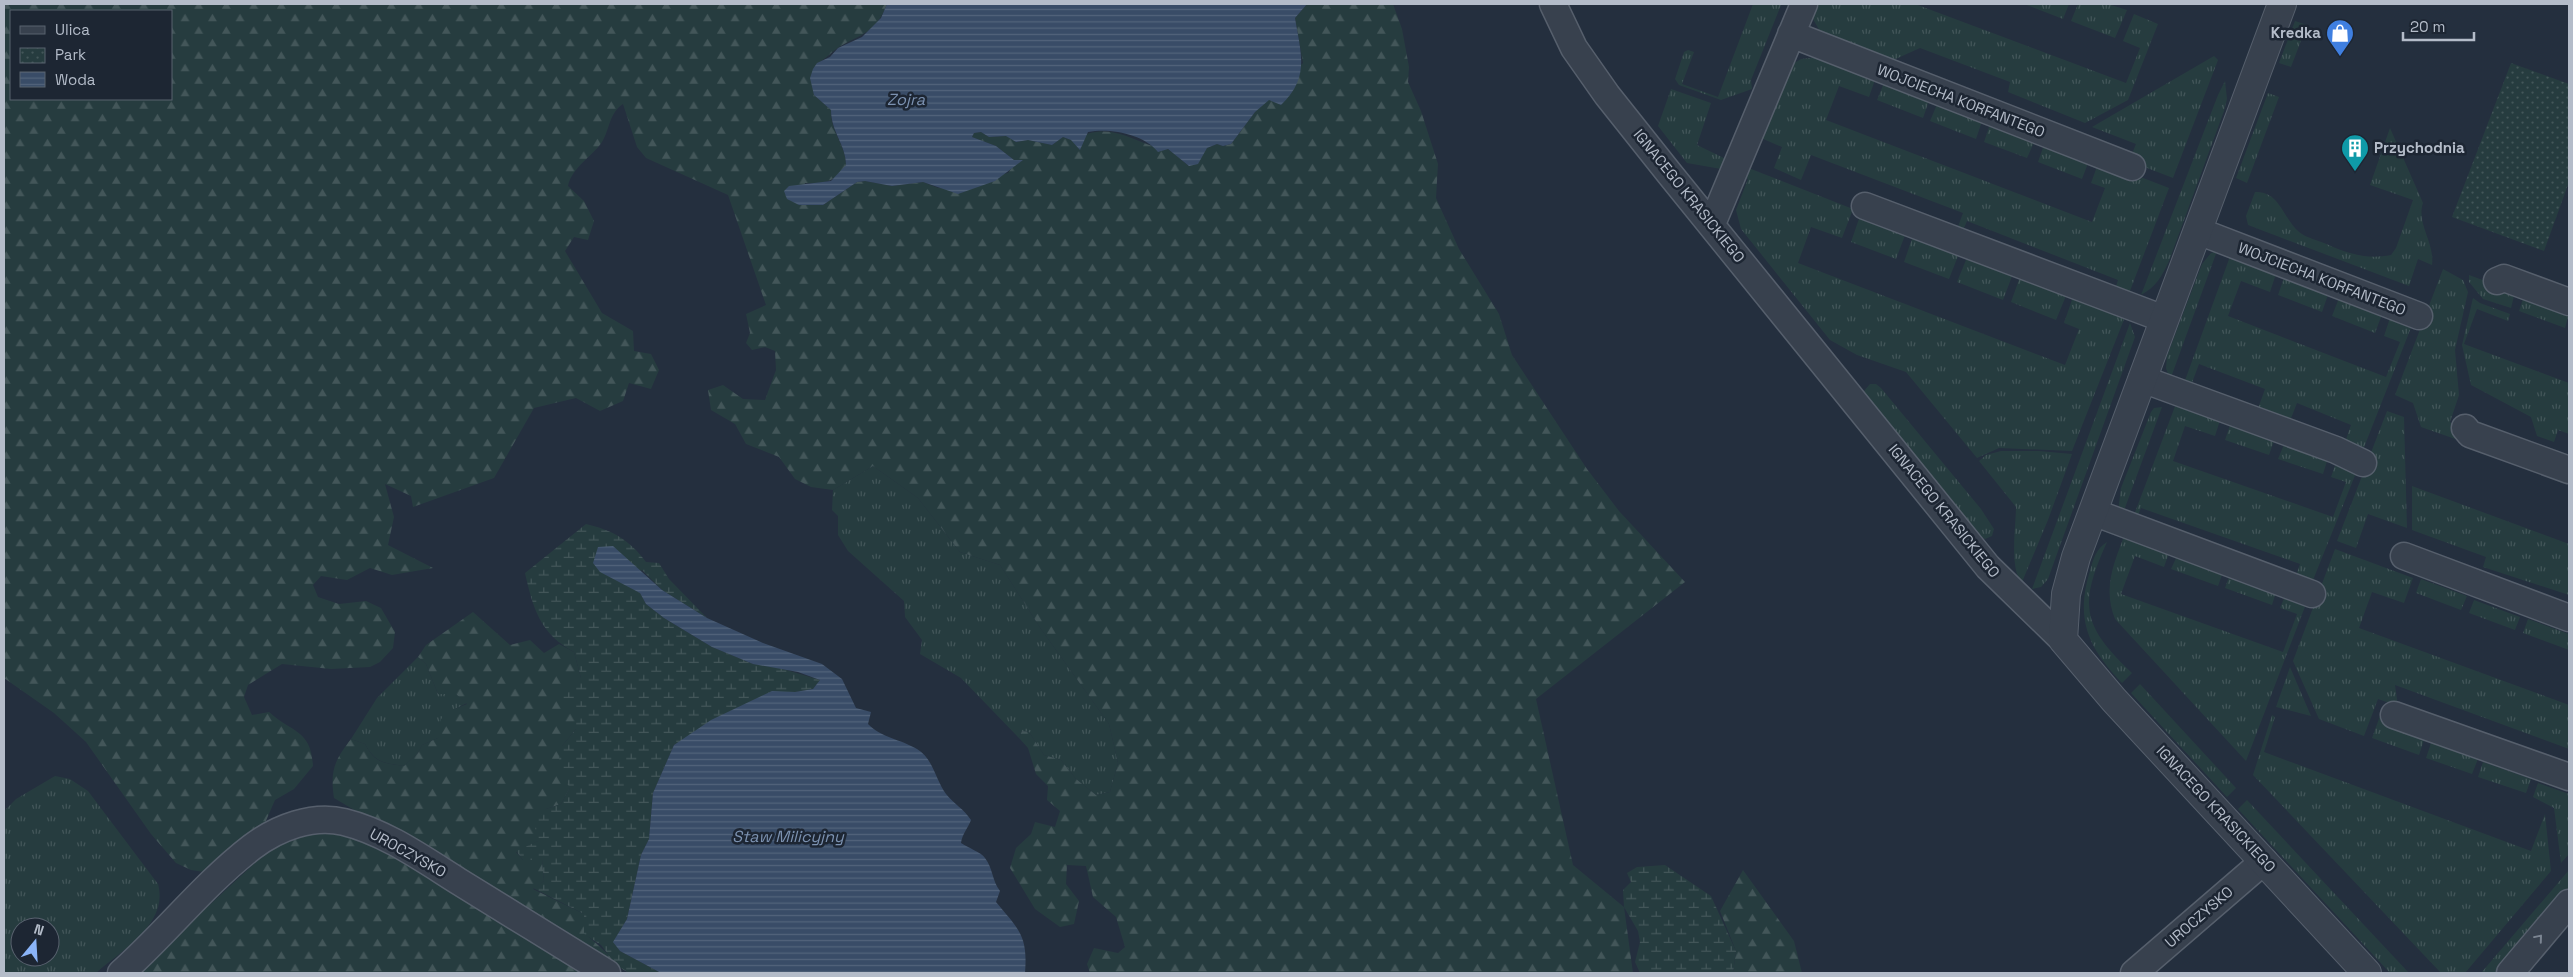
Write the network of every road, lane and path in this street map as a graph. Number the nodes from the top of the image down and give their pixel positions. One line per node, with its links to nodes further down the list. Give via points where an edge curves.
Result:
1 (1804, 4): 4 (street)
2 (2282, 4): 8 (street)
3 (1560, 8): 7 (street, IGNACEGO KRASICKIEGO, via 1574,48 1607,95)
4 (1791, 34): 5 (street, WOJCIECHA KORFANTEGO); 7 (street)
5 (2132, 167)
6 (1865, 206): 12 (street)
7 (1712, 224): 21 (street, IGNACEGO KRASICKIEGO, via 1988,567)
8 (2198, 231): 11 (street, WOJCIECHA KORFANTEGO); 12 (street)
9 (2497, 281): 10 (street, via 2504,278)
10 (2569, 302)
11 (2419, 316)
12 (2164, 319): 13 (street)
13 (2142, 379): 15 (street, via 2336,450); 17 (street)
14 (2464, 428): 16 (street, via 2470,434)
15 (2363, 463)
16 (2569, 470)
17 (2093, 512): 19 (street); 21 (street, via 2066,594)
18 (2404, 556): 20 (street)
19 (2312, 594)
20 (2569, 618)
21 (2062, 640): 24 (street, IGNACEGO KRASICKIEGO)
22 (2394, 714): 23 (street)
23 (2569, 777)
24 (2264, 860): 28 (street, UROCZYSKO); 29 (street, IGNACEGO KRASICKIEGO)
25 (2569, 903): 30 (street, one-way to 25)
26 (121, 973): 27 (street, UROCZYSKO, via 252,847 280,830 320,820 343,821 374,832 422,858)
27 (606, 973)
28 (2134, 973)
29 (2367, 973)
30 (2510, 973)

